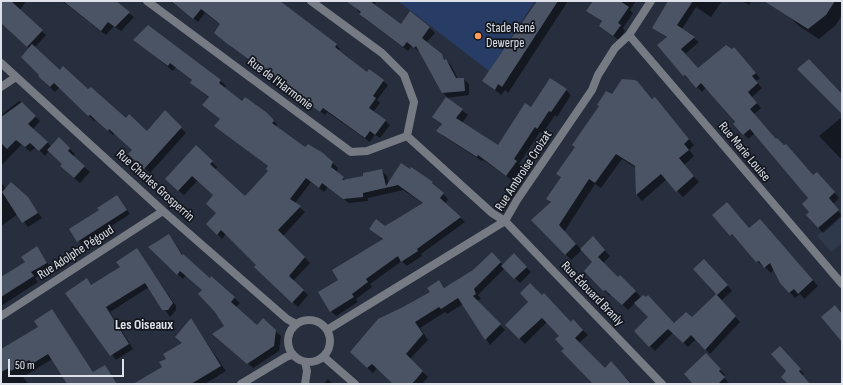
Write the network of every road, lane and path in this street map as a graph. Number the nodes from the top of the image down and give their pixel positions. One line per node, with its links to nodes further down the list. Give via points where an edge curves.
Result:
1 (147, 1): 8 (street, Rue de l'Harmonie, via 351,152 367,151)
2 (311, 1): 8 (street, via 382,53 404,75 414,102)
3 (652, 1): 4 (street, Rue Ambroise Croizat)
4 (629, 35): 10 (street, Rue Ambroise Croizat, via 615,48 592,90); 11 (street, Rue Marie Louise)
5 (1, 63): 6 (street, Rue Charles Grosperrin)
6 (16, 77): 7 (street); 9 (street, Rue Charles Grosperrin)
7 (1, 88)
8 (406, 136): 10 (street, Rue Édouard Branly, via 492,213)
9 (163, 211): 12 (street, Rue Adolphe Pégoud); 13 (street, Rue Charles Grosperrin, via 287,319)
10 (505, 221): 14 (street, Rue Ambroise Croizat); 21 (street, Rue Édouard Branly)
11 (842, 284)
12 (1, 316)
13 (296, 324): 14 (street, via 313,320); 15 (street, via 291,329 288,342)
14 (327, 330): 16 (street, via 330,347)
15 (292, 355): 17 (street); 18 (street)
16 (324, 357): 17 (street, via 315,362); 20 (street)
17 (305, 362): 19 (street)
18 (241, 384)
19 (305, 384)
20 (356, 384)
21 (662, 384)

